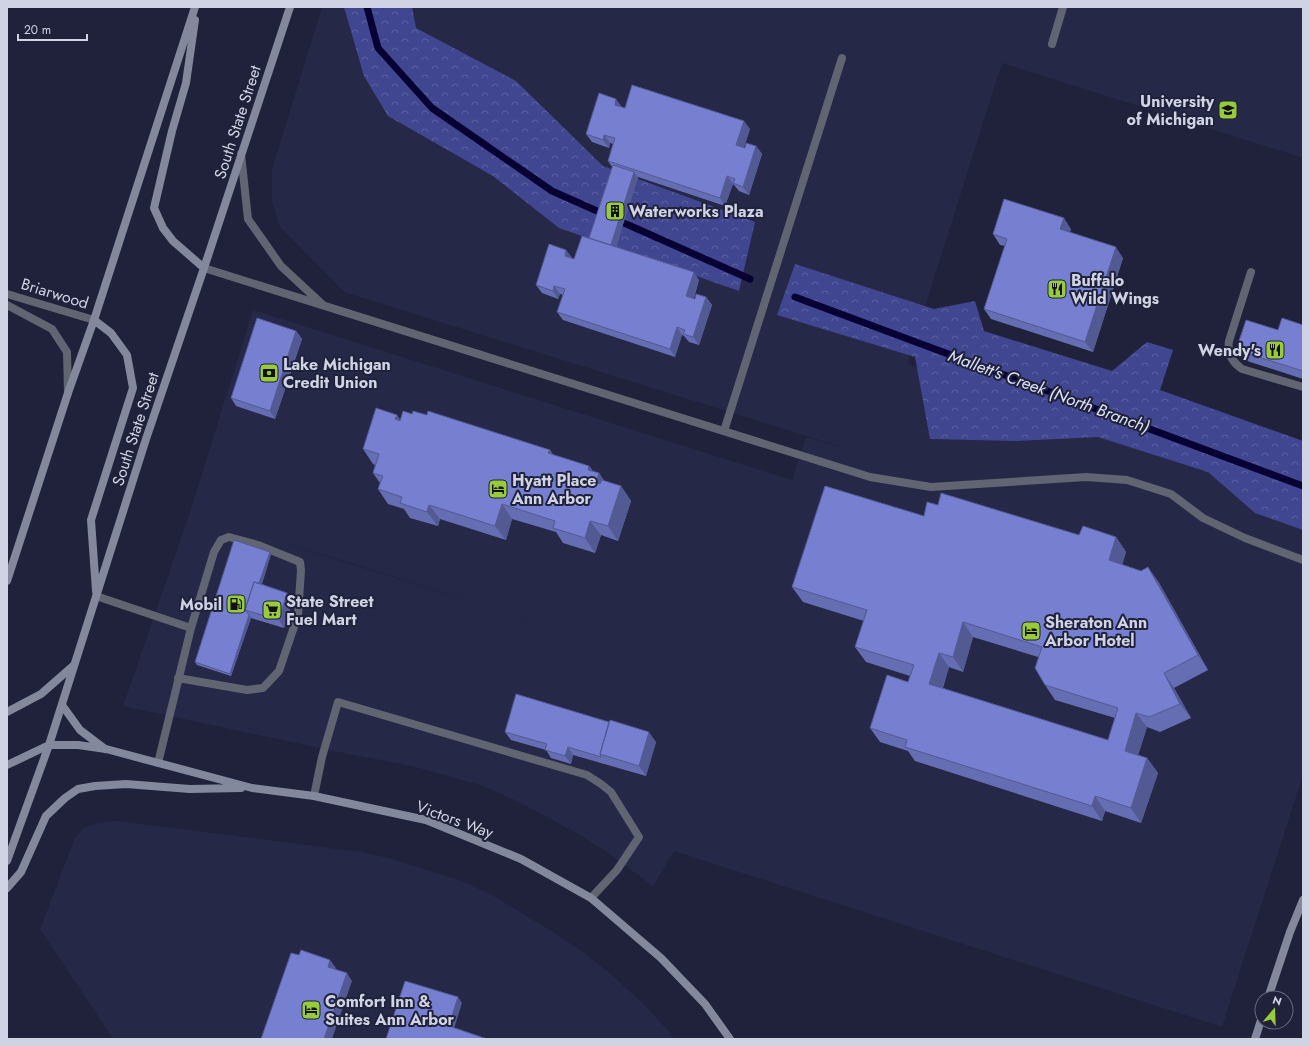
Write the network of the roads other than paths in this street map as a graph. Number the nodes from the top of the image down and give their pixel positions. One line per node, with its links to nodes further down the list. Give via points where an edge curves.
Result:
1 (196, 7): 7 (main road, via 186,83 154,208 163,228 173,241); 12 (main road)
2 (290, 7): 6 (main road, South State Street)
3 (1063, 7): 4 (street)
4 (1052, 44)
5 (842, 58): 15 (street)
6 (241, 154): 7 (main road, South State Street); 11 (street, via 248,219 280,266)
7 (204, 268): 11 (street); 18 (main road, South State Street)
8 (1251, 272): 13 (street, via 1229,341 1228,349 1231,356 1242,369)
9 (7, 294): 12 (street, Briarwood)
10 (7, 305): 14 (street, Briarwood, via 52,329 67,352)
11 (325, 307): 15 (street)
12 (94, 320): 14 (main road); 18 (main road, via 111,334 127,355 133,388 91,520)
13 (1303, 387)
14 (68, 393): 17 (main road)
15 (724, 430): 16 (street, via 870,477 931,487 1086,477 1127,480 1171,494 1203,518 1245,538)
16 (1303, 560)
17 (8, 577)
18 (96, 596): 19 (street); 20 (main road, South State Street)
19 (190, 628): 21 (street); 21 (street, via 214,552 221,540 229,537 258,545 300,562 298,615 279,671 263,688 247,690)
20 (74, 664): 22 (main road, South State Street); 23 (main road, via 41,694)
21 (178, 678): 26 (street)
22 (62, 705): 24 (main road, South State Street); 25 (main road, via 80,730)
23 (7, 712)
24 (49, 745): 25 (main road, Victors Way, via 78,744); 27 (main road); 30 (main road, South State Street)
25 (106, 749): 26 (main road, Victors Way)
26 (158, 763): 28 (main road, Victors Way)
27 (7, 764)
28 (252, 788): 29 (main road, Victors Way); 31 (main road, via 190,789 126,784 78,790 46,816 21,872)
29 (314, 796): 32 (main road, Victors Way, via 426,820 521,859); 32 (street, via 338,702 587,776 610,792 639,837 617,870)
30 (7, 861)
31 (7, 888)
32 (591, 898): 35 (main road, Victors Way, via 661,958 705,1004)
33 (1303, 900): 34 (main road)
34 (1271, 990)
35 (730, 1039)

